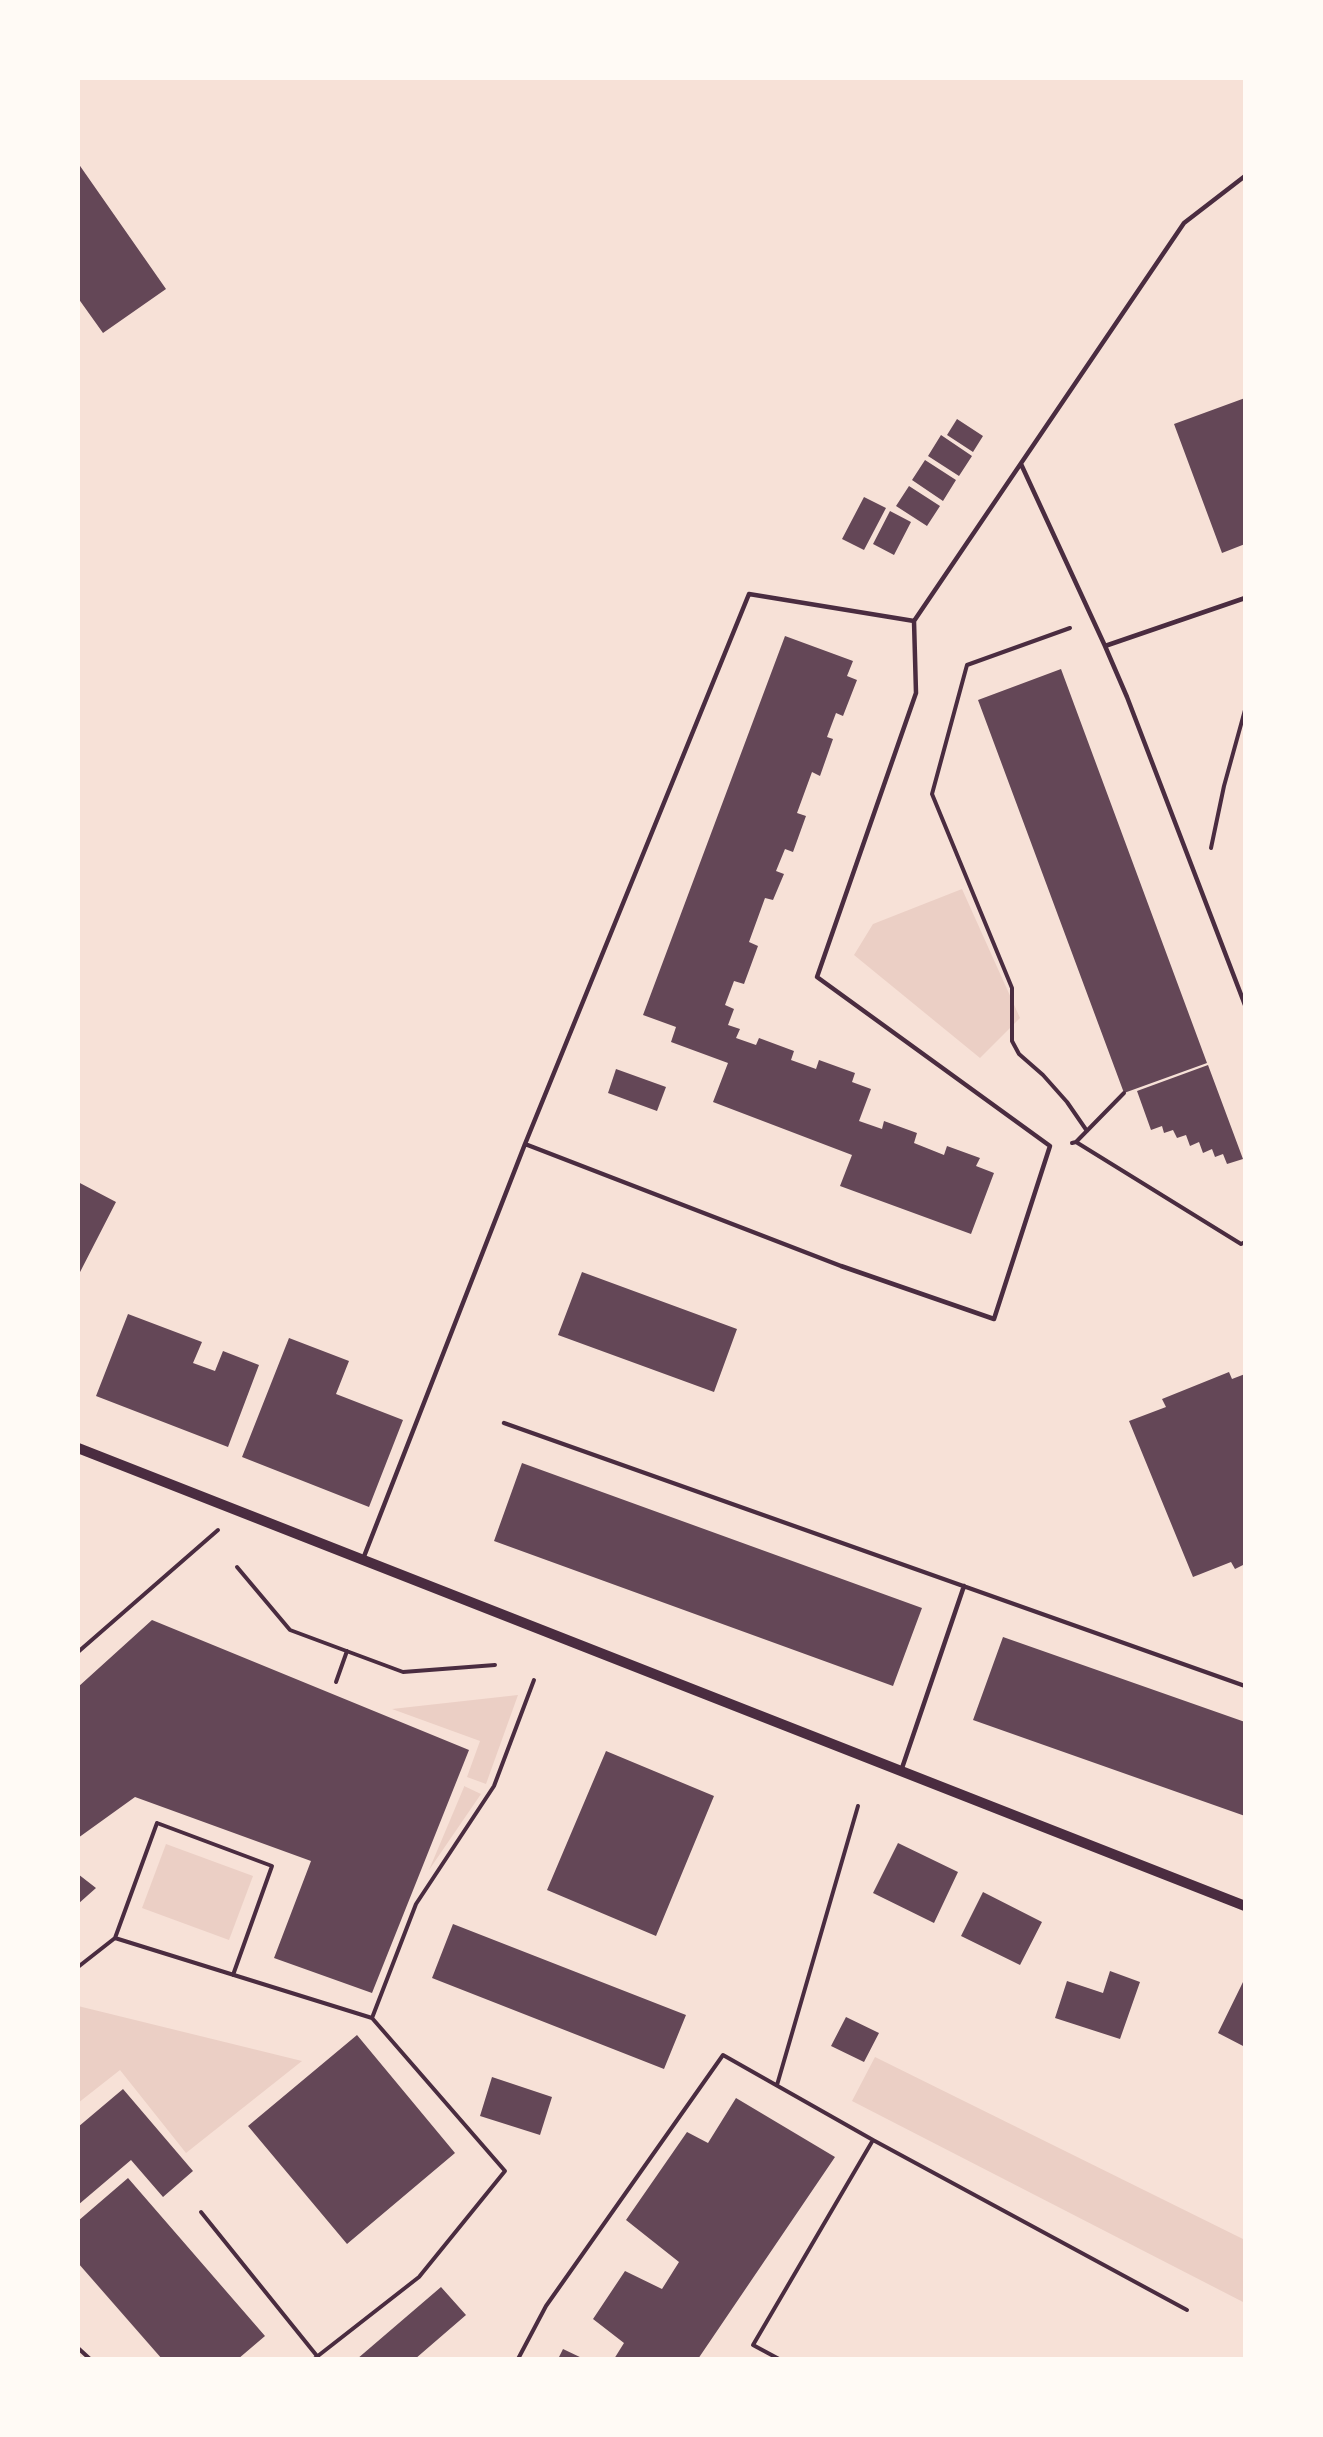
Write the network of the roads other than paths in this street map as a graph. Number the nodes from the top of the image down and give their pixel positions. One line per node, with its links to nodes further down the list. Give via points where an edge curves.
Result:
1 (1245, 176): 2 (lane, via 1184,223)
2 (1021, 464): 4 (lane); 5 (lane)
3 (1245, 598): 5 (lane)
4 (914, 621): 7 (lane, via 749,594); 7 (lane, via 916,693 817,977 1050,1146 994,1319 841,1266)
5 (1105, 646): 6 (lane)
6 (1245, 1005)
7 (525, 1144): 10 (lane)
8 (504, 1424): 11 (lane)
9 (78, 1448): 10 (street)
10 (363, 1559): 13 (street)
11 (964, 1586): 12 (lane); 13 (lane)
12 (1245, 1686)
13 (901, 1771): 14 (street)
14 (1245, 1906)

